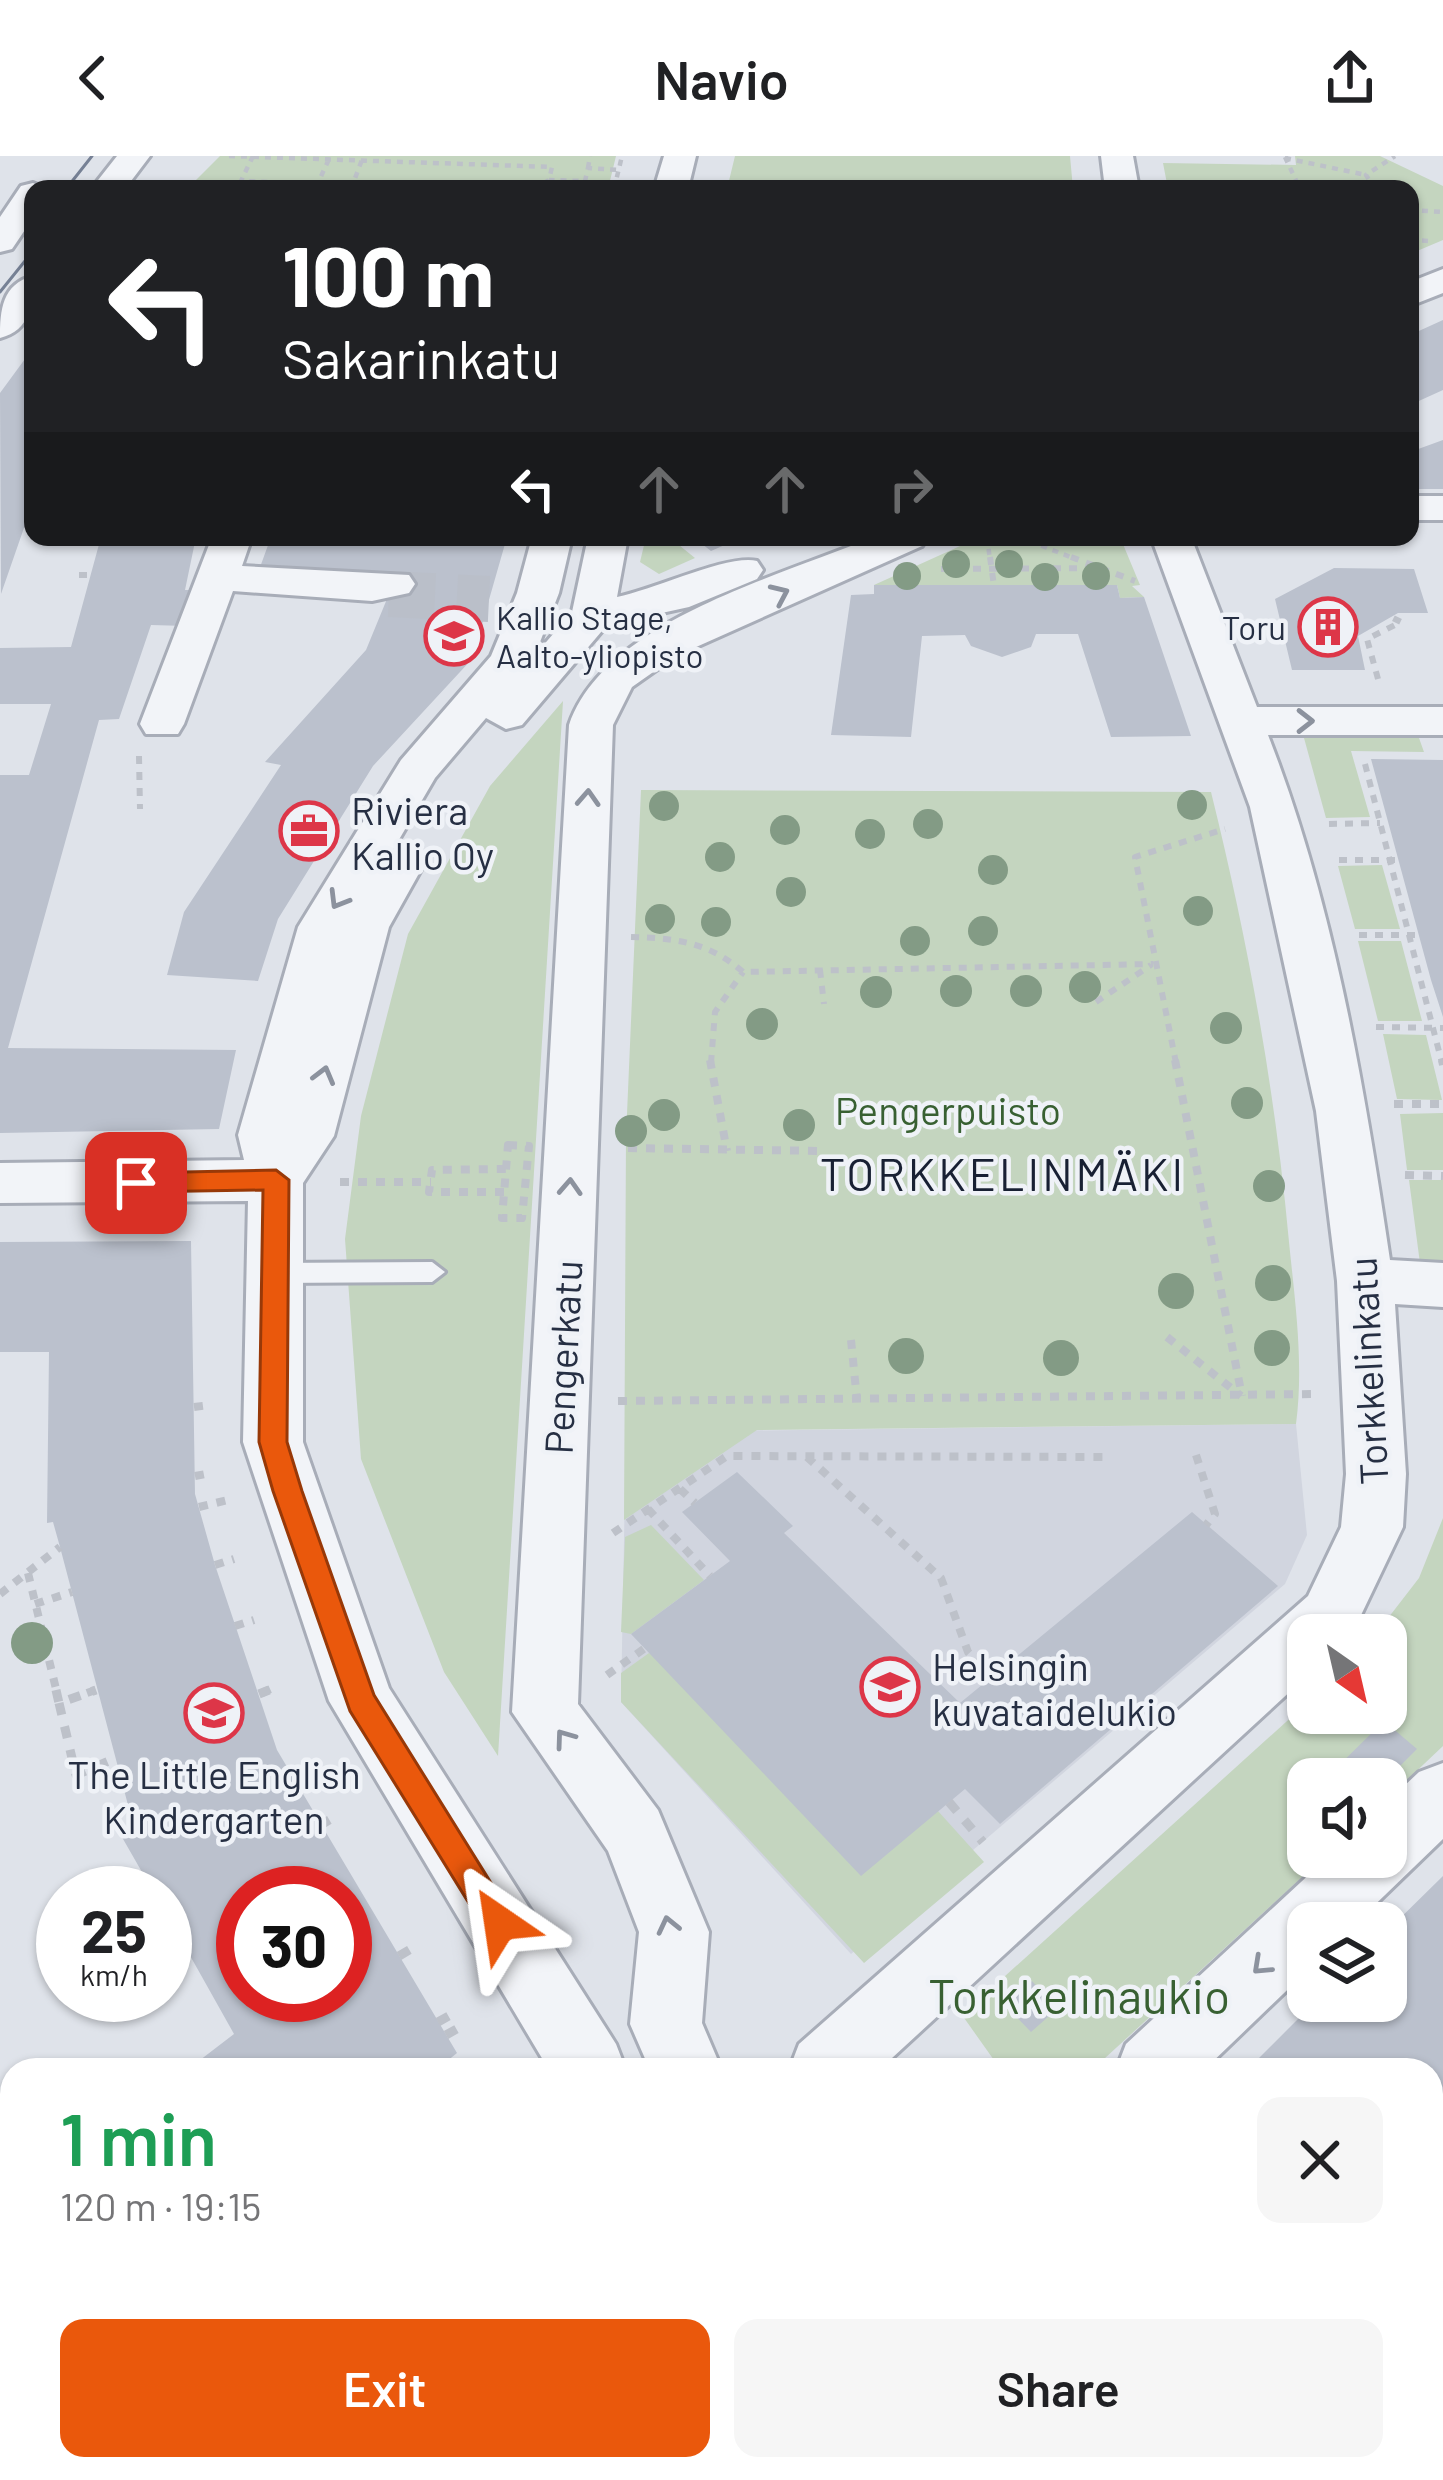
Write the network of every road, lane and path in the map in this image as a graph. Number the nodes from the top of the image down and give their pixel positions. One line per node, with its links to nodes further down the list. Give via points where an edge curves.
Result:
1 (134, 156): 15 (street)
2 (230, 156): 3 (path)
3 (253, 156): 9 (path)
4 (554, 156): 11 (path)
5 (590, 156): 12 (path)
6 (622, 156): 13 (path)
7 (1395, 156): 14 (path)
8 (1285, 157): 14 (path)
9 (330, 158): 10 (path)
10 (363, 158): 11 (path)
11 (551, 167): 16 (path)
12 (588, 168): 13 (path); 17 (path)
13 (619, 170): 18 (path)
14 (1366, 175): 19 (path)
15 (115, 180)
16 (549, 180)
17 (585, 180)
18 (616, 180)
19 (1369, 180)
20 (24, 207): 21 (street)
21 (0, 242)
22 (24, 298): 23 (street)
23 (0, 327)
24 (546, 546): 76 (street, one-way to 76, via 506,594 511,660 418,770 322,927 266,1135)
25 (606, 546): 40 (street)
26 (802, 546): 40 (street, via 674,598)
27 (888, 546): 135 (street, Pengerkatu, one-way to 27, via 674,1932 634,1832 544,1712 591,724 600,696 629,667)
28 (988, 546): 34 (path)
29 (1042, 546): 32 (path)
30 (1174, 546): 45 (street, Torkkelinkatu)
31 (225, 557): 39 (street); 47 (street)
32 (1101, 568): 34 (path); 38 (path)
33 (938, 569): 34 (path)
34 (992, 571): 37 (path)
35 (79, 575): 36 (path)
36 (91, 575)
37 (994, 586)
38 (1147, 586)
39 (385, 589)
40 (593, 615): 76 (street, one-way to 40, via 307,1136 365,927 448,782)
41 (1391, 617): 43 (path, via 1401,622)
42 (1356, 638): 43 (path)
43 (1367, 639): 44 (path)
44 (1382, 692)
45 (1240, 721): 46 (street, one-way to 46); 84 (street, Torkkelinkatu, via 1274,807 1302,920 1342,1111)
46 (1443, 722)
47 (162, 724)
48 (1365, 762): 51 (path)
49 (142, 769): 50 (path)
50 (140, 809)
51 (1381, 823): 52 (path); 55 (path)
52 (1316, 824)
53 (1232, 826): 59 (path, via 1135,857)
54 (1326, 860): 55 (path)
55 (1394, 860): 58 (path)
56 (1346, 934): 58 (path)
57 (629, 936): 61 (path, via 693,939 720,949)
58 (1414, 936): 65 (path)
59 (1153, 964): 60 (path); 62 (path); 89 (path)
60 (820, 970): 61 (path); 63 (path)
61 (743, 972): 70 (path, via 718,994 707,1032)
62 (1096, 1002)
63 (824, 1004)
64 (1368, 1027): 65 (path)
65 (1438, 1028): 66 (path)
66 (1443, 1065)
67 (1386, 1104): 68 (path)
68 (1443, 1104)
69 (614, 1148): 70 (path)
70 (727, 1150): 72 (path)
71 (508, 1151): 73 (path)
72 (825, 1151)
73 (506, 1169): 78 (path, via 432,1170); 80 (path)
74 (1397, 1175): 75 (path)
75 (1443, 1176)
76 (276, 1180): 79 (street); 83 (street)
77 (352, 1182): 78 (path)
78 (431, 1182): 80 (path, via 429,1192)
79 (0, 1183)
80 (504, 1192): 81 (path)
81 (502, 1211)
82 (432, 1272): 83 (lane)
83 (274, 1273): 136 (street, via 273,1442 361,1701)
84 (1365, 1281): 85 (street); 138 (street, Torkkelinkatu, via 1372,1527 1330,1615)
85 (1443, 1286)
86 (1167, 1337): 89 (path)
87 (851, 1340): 90 (path)
88 (1316, 1394): 89 (path)
89 (1242, 1396): 90 (path)
90 (857, 1400): 91 (path)
91 (605, 1401)
92 (210, 1405): 93 (path)
93 (194, 1407)
94 (1196, 1455): 103 (path, via 1215,1514)
95 (806, 1456): 96 (path); 99 (path, via 727,1456); 115 (path, via 941,1578 968,1652)
96 (1104, 1457)
97 (212, 1473): 98 (path)
98 (195, 1476)
99 (680, 1489): 100 (path); 101 (path)
100 (694, 1503)
101 (648, 1509): 102 (path); 108 (path)
102 (626, 1524)
103 (1206, 1525)
104 (60, 1547): 107 (path)
105 (234, 1559): 106 (path)
106 (215, 1565)
107 (28, 1573): 110 (path); 111 (path)
108 (710, 1576)
109 (72, 1592): 111 (path)
110 (0, 1594)
111 (35, 1604): 120 (path)
112 (254, 1620): 113 (path)
113 (235, 1625)
114 (645, 1648): 116 (path)
115 (991, 1678)
116 (600, 1679)
117 (275, 1687): 119 (path)
118 (98, 1689): 120 (path)
119 (259, 1694)
120 (59, 1703): 121 (path, via 76,1775)
121 (116, 1758)
122 (1443, 1794): 126 (street)
123 (949, 1802): 127 (path)
124 (336, 1816): 125 (path)
125 (319, 1826)
126 (1407, 1828)
127 (975, 1832)
128 (1355, 1878): 139 (street, one-way to 139)
129 (416, 1946): 130 (path)
130 (399, 1956)
131 (456, 2012): 132 (path)
132 (438, 2022)
133 (464, 2025): 134 (path)
134 (446, 2035)
135 (676, 2047): 137 (street)
136 (586, 2058)
137 (637, 2058)
138 (838, 2058)
139 (1165, 2058)

